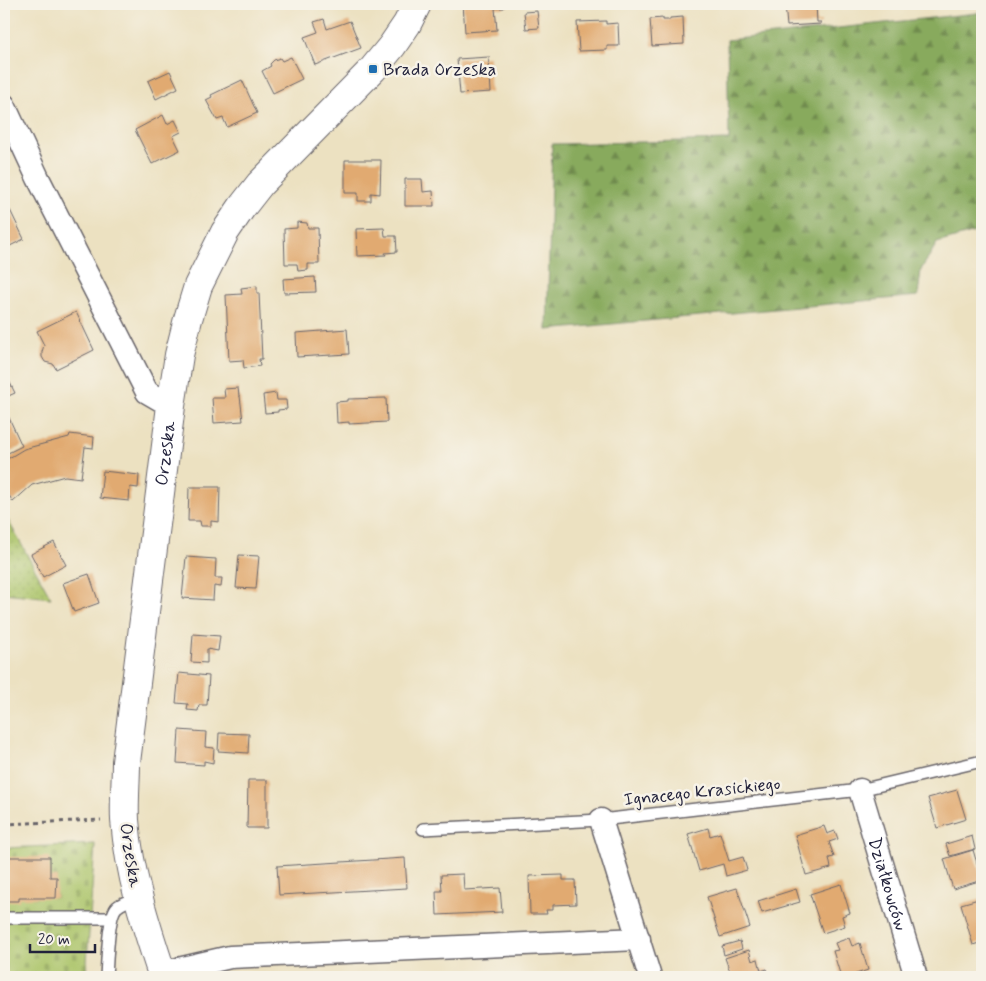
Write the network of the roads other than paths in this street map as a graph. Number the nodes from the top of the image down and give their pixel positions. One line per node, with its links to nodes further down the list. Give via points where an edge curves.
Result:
1 (417, 4): 3 (street, Orzeska, via 407,24 373,69 260,184 225,232 198,286 179,355)
2 (4, 105): 3 (street, via 146,392)
3 (171, 406): 8 (street, Orzeska, via 126,762 125,819)
4 (982, 761): 5 (lane, Ignacego Krasickiego)
5 (860, 790): 6 (lane, Ignacego Krasickiego); 15 (street, Działkowców)
6 (601, 820): 7 (lane, Ignacego Krasickiego); 11 (street)
7 (423, 830)
8 (138, 898): 10 (lane, via 115,908); 12 (street, Orzeska)
9 (4, 918): 10 (lane)
10 (111, 918): 13 (lane)
11 (639, 939): 12 (street, via 230,957); 14 (street)
12 (162, 975)
13 (106, 977)
14 (650, 977)
15 (916, 977)

